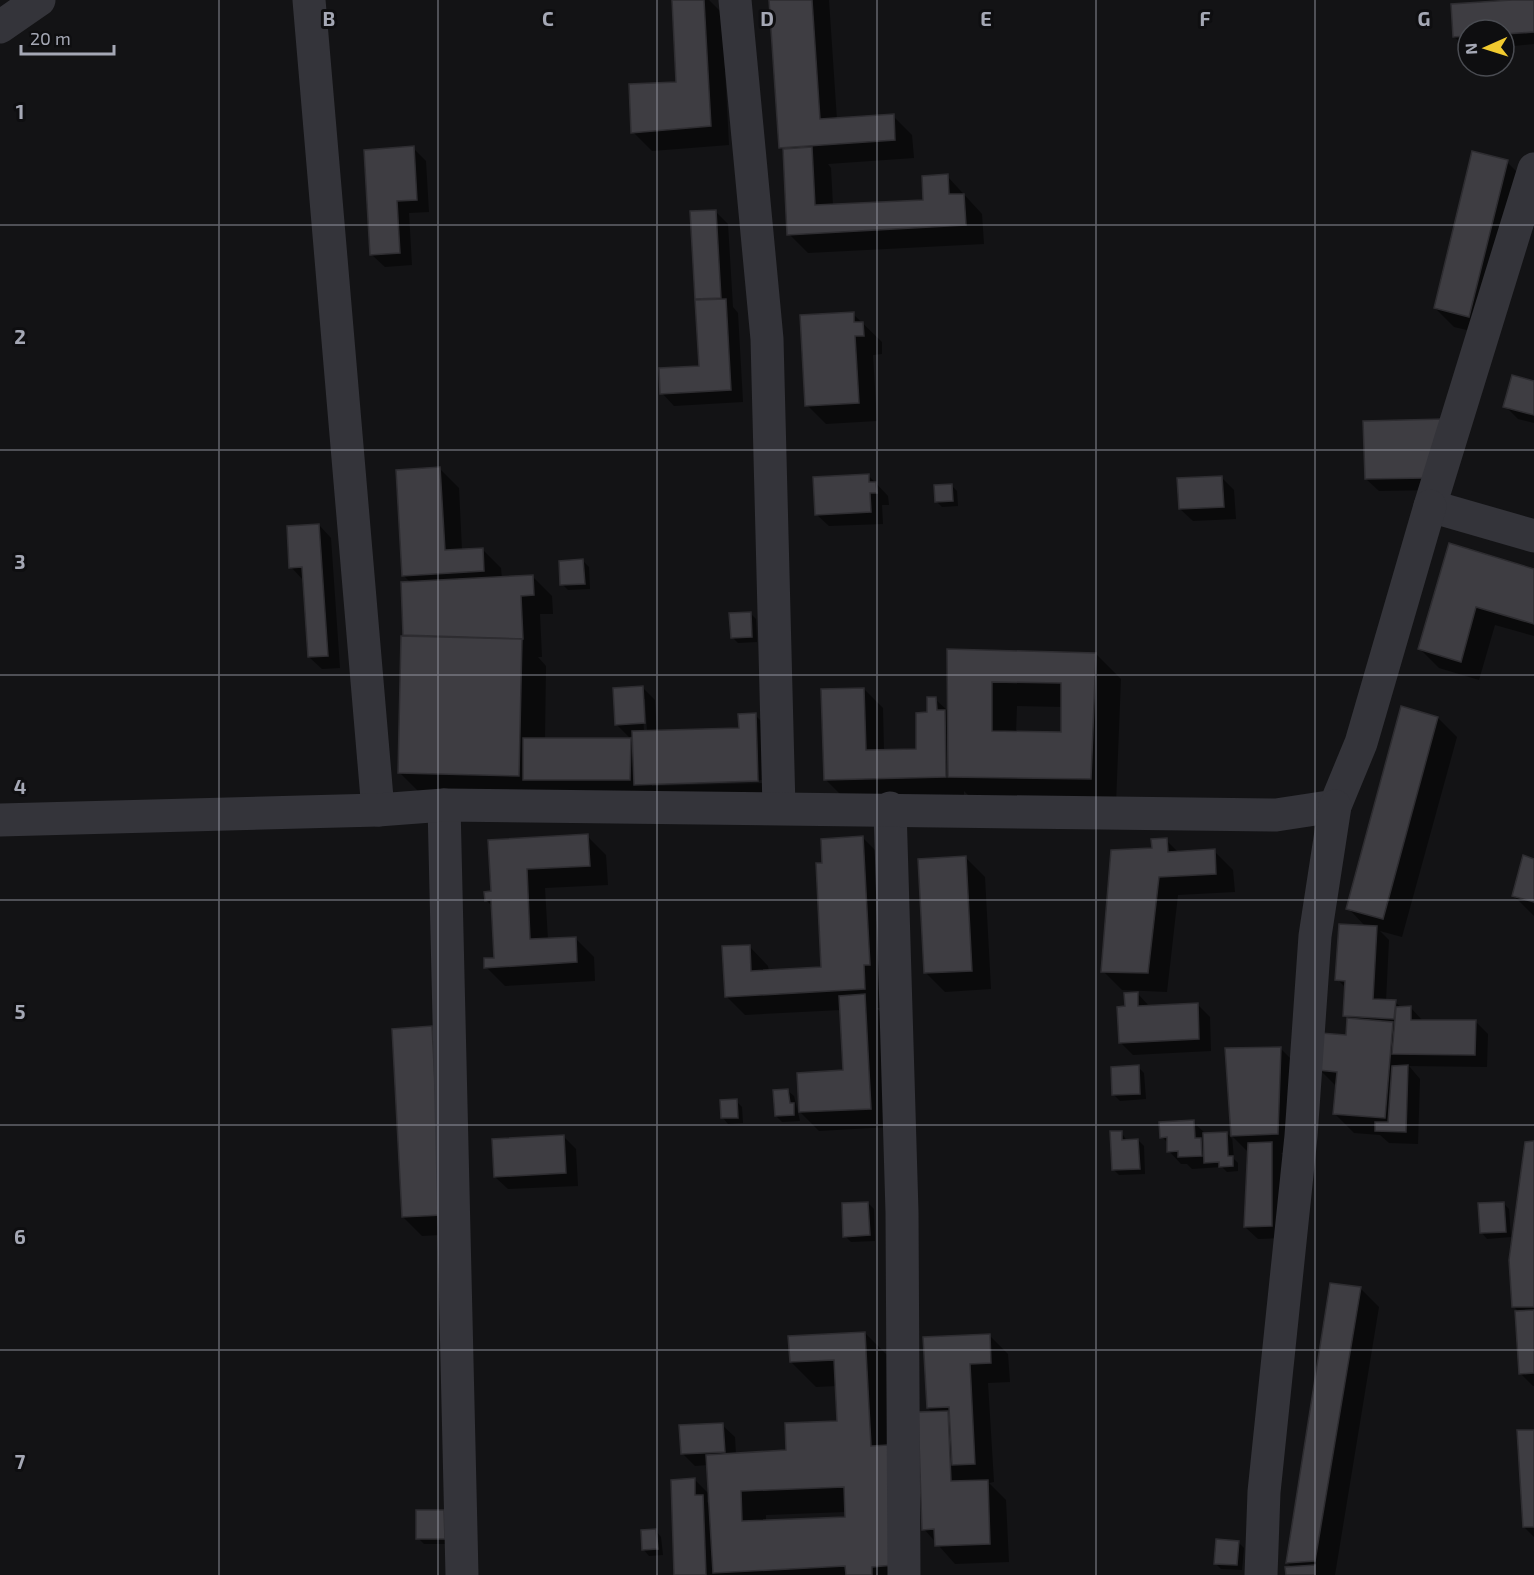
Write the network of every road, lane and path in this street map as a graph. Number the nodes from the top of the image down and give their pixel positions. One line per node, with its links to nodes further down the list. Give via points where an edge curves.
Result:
1 (39, 0): 4 (street)
2 (309, 0): 12 (street)
3 (735, 0): 10 (street, via 767,339)
4 (0, 27)
5 (1534, 169): 6 (street)
6 (1431, 506): 7 (street); 9 (street, via 1360,743)
7 (1534, 536)
8 (444, 805): 10 (street); 12 (street); 14 (street)
9 (1335, 806): 11 (street, via 1276,815); 16 (street, via 1316,936 1301,1136 1264,1492)
10 (779, 808): 11 (street)
11 (890, 808): 15 (street, via 902,1224)
12 (378, 810): 13 (street)
13 (0, 820)
14 (462, 1575)
15 (904, 1575)
16 (1261, 1575)

